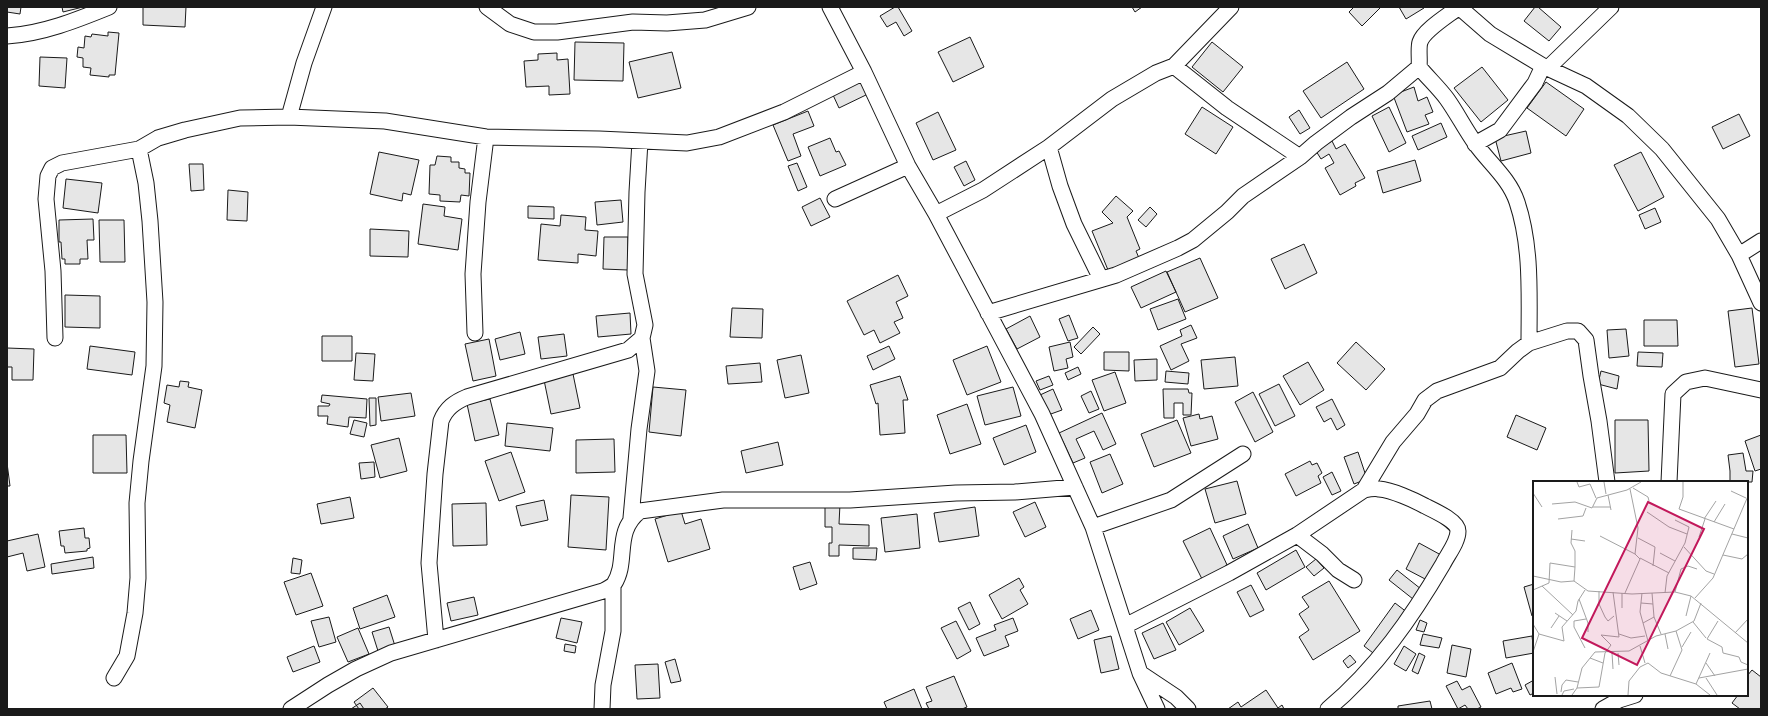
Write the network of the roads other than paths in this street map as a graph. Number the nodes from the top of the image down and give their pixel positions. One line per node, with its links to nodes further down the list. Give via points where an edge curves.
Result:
1 (109, 7): 9 (street, via 70,22)
2 (324, 7): 14 (street, via 304,63)
3 (487, 7): 4 (street, via 510,24 534,32 557,32 633,22 705,20)
4 (748, 7)
5 (830, 7): 13 (street)
6 (1231, 7): 10 (street)
7 (1459, 7): 11 (street, via 1423,36 1419,44); 12 (street, via 1490,34)
8 (1611, 7): 12 (street)
9 (7, 36)
10 (1174, 66): 18 (street, via 1156,73 1112,99); 20 (street, via 1227,108)
11 (1419, 67): 17 (street, via 1447,99); 20 (street, via 1388,93)
12 (1545, 67): 17 (street, via 1500,130); 25 (street, via 1586,86 1628,116 1662,149 1718,219)
13 (864, 72): 16 (street, via 784,112 719,137 687,143); 21 (street)
14 (289, 117): 15 (street, via 385,121); 19 (street, via 240,118 201,126 158,138)
15 (486, 137): 16 (street); 29 (street, via 473,274)
16 (640, 141): 31 (street, via 635,274 645,325)
17 (1476, 144): 32 (street, via 1504,178 1516,200 1522,222 1529,275)
18 (1049, 147): 23 (street, via 983,190); 26 (street, via 1074,224)
19 (139, 149): 30 (street, via 62,163 52,168 48,176 46,199 53,271); 47 (street, via 150,221 155,302 154,366 140,468 135,613 127,656)
20 (1300, 157): 26 (street, via 1243,196 1193,240 1128,270)
21 (908, 166): 22 (street); 23 (street)
22 (835, 199)
23 (936, 214): 28 (street)
24 (1761, 242): 25 (street)
25 (1739, 255): 27 (street)
26 (1101, 279): 28 (street)
27 (1761, 303)
28 (988, 313): 37 (street, via 1042,414)
29 (475, 333)
30 (55, 338)
31 (642, 338): 39 (street, via 647,371 639,429); 45 (street, via 628,350 467,397 444,414 435,474 429,563)
32 (1530, 343): 35 (street, via 1567,331 1578,331 1586,340); 38 (street, via 1500,368 1437,391 1425,400 1417,414 1393,442)
33 (1761, 390): 36 (street, via 1705,378 1686,382 1673,394)
34 (1243, 454): 40 (street, via 1171,500)
35 (1606, 481)
36 (1669, 481)
37 (1075, 487): 39 (street, via 850,500 723,500 640,511); 40 (street)
38 (1364, 490): 41 (street); 53 (street, via 1380,488 1413,500 1456,524 1458,531 1431,584 1387,648)
39 (632, 518): 43 (street, via 623,539 619,573)
40 (1093, 528): 44 (street)
41 (1297, 535): 42 (street, via 1338,570); 44 (street, via 1230,573)
42 (1354, 580)
43 (613, 585): 45 (street, via 604,591); 50 (street, via 612,631 603,685)
44 (1125, 626): 46 (street)
45 (436, 640): 49 (street, via 391,653 356,669)
46 (1140, 673): 51 (street); 52 (street, via 1176,697)
47 (114, 678)
48 (1632, 696): 54 (street)
49 (291, 709)
50 (602, 709)
51 (1157, 709)
52 (1188, 709)
53 (1328, 709)
54 (1602, 709)

